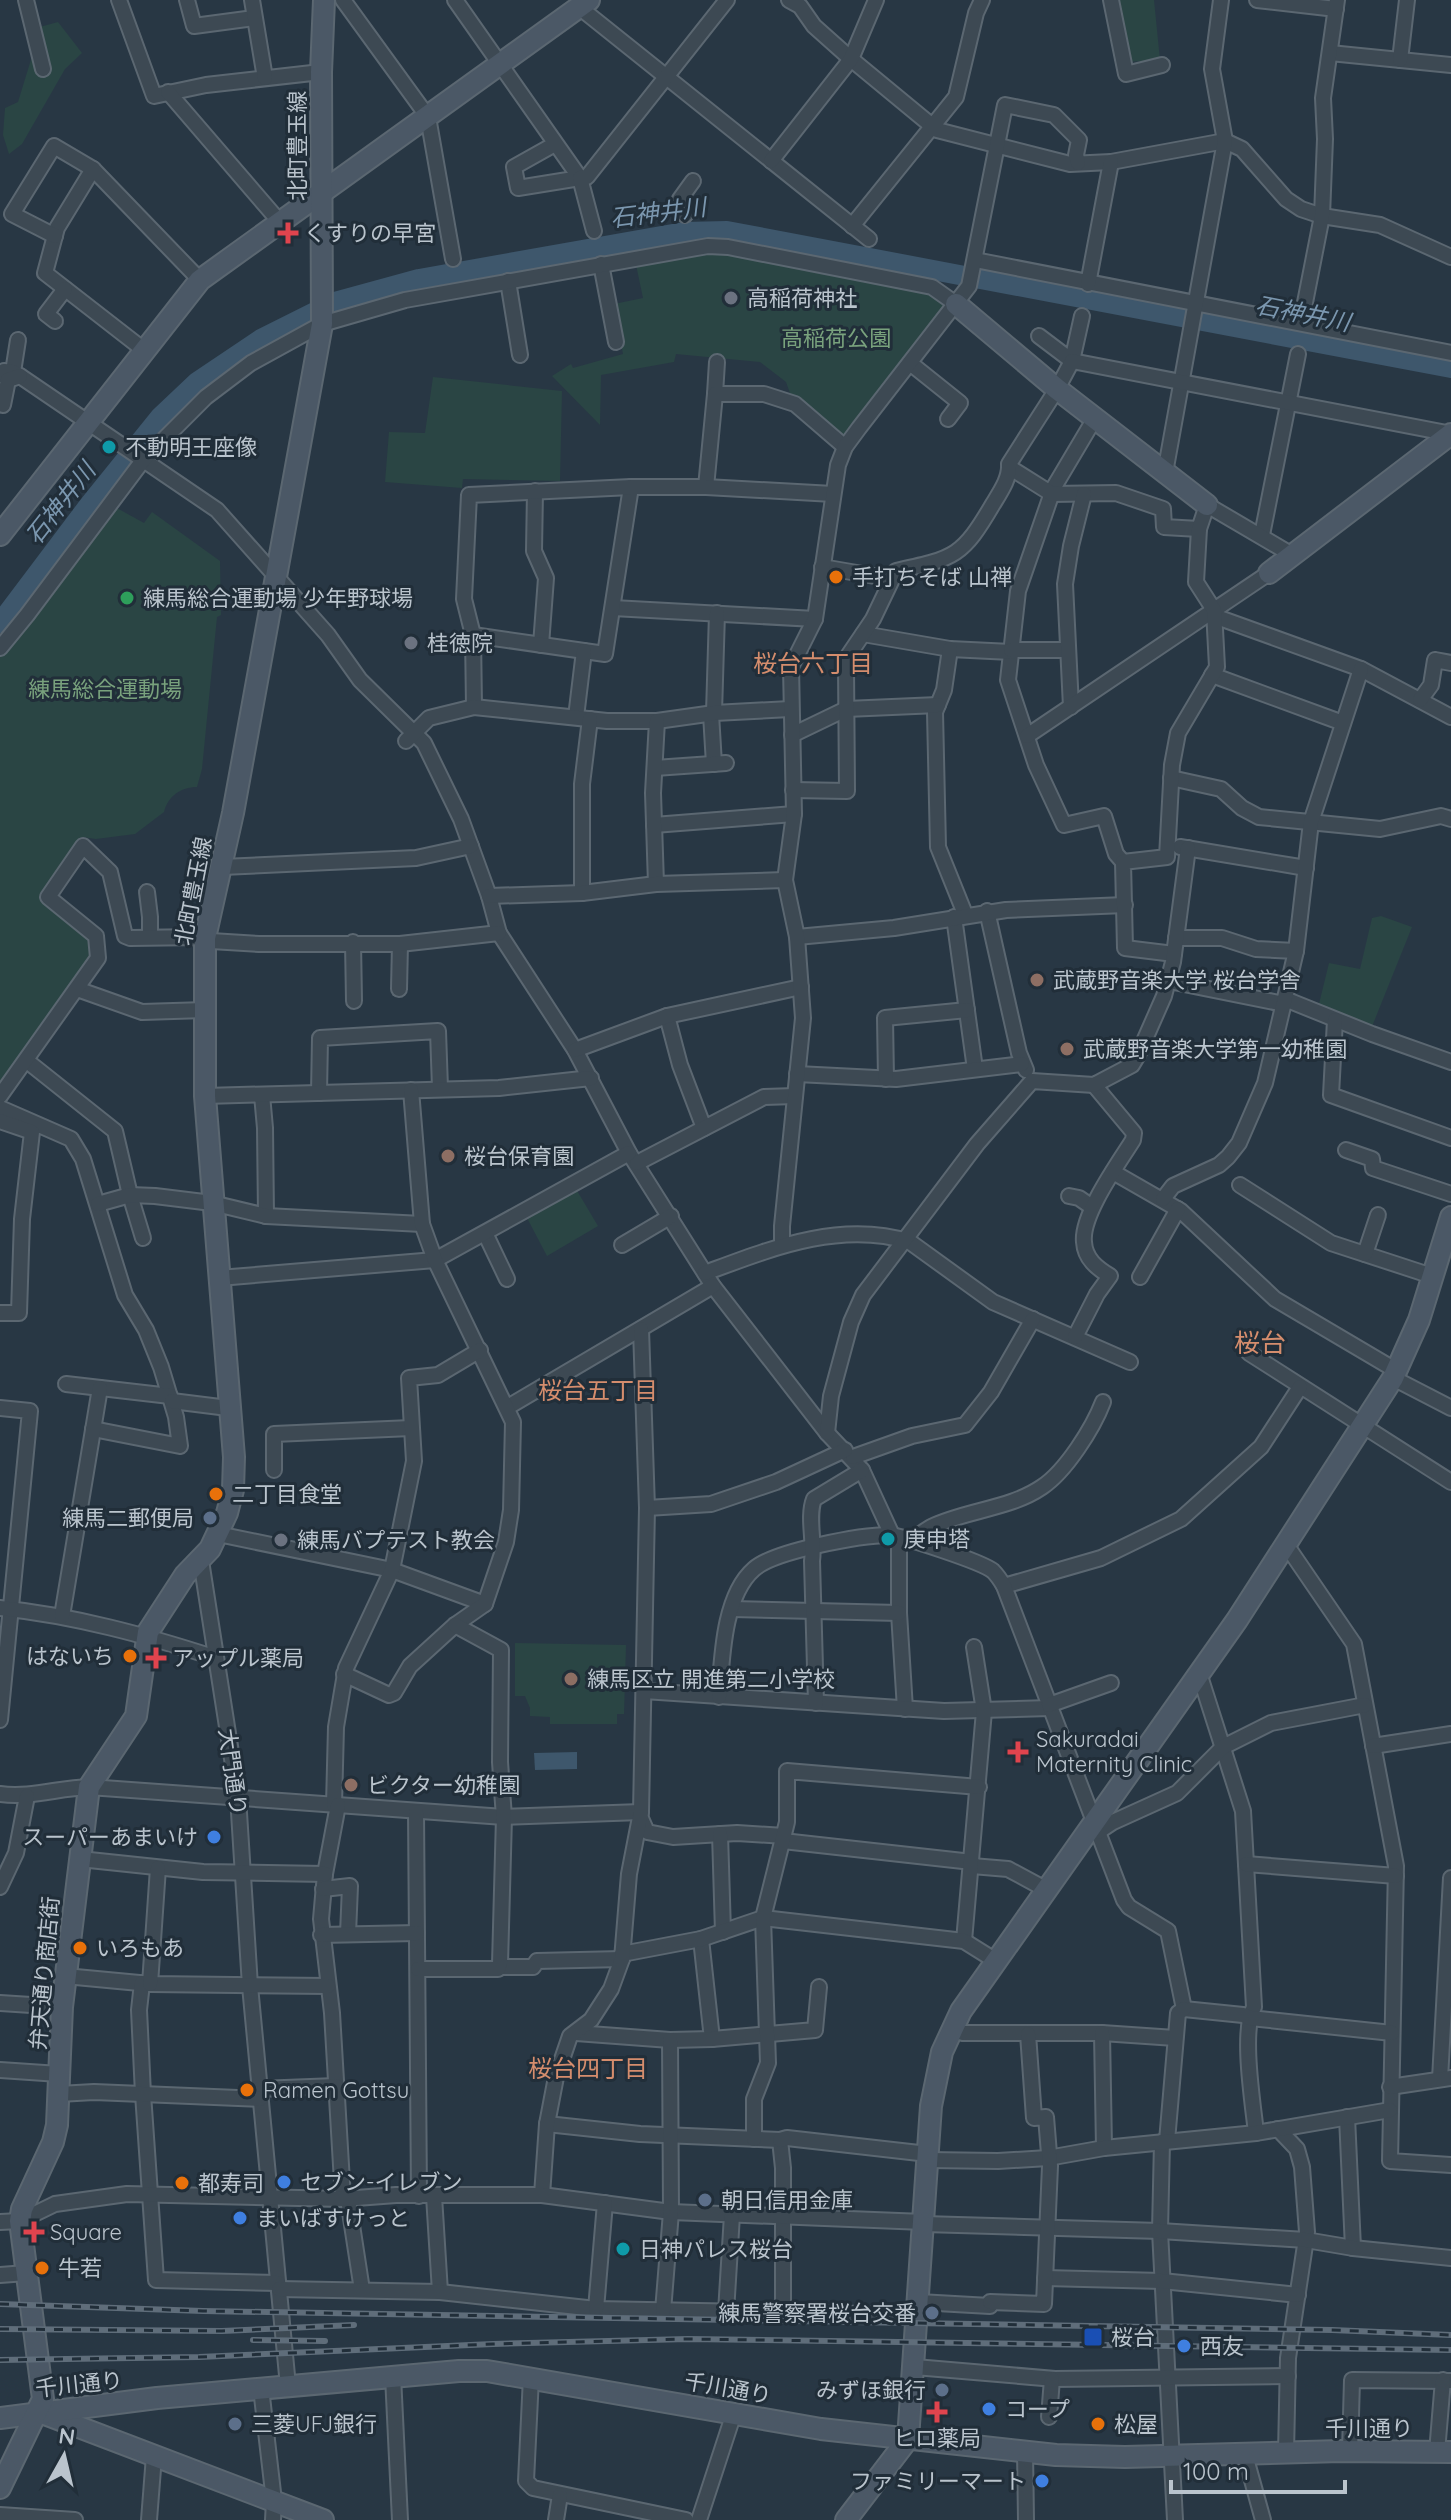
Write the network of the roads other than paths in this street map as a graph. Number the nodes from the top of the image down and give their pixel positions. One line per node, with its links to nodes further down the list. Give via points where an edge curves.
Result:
1 (26, 0): 25 (street)
2 (119, 0): 29 (street, via 154,96)
3 (187, 0): 18 (street, via 194,26)
4 (252, 0): 18 (street)
5 (324, 0): 26 (main road, 北町豊玉線)
6 (343, 0): 30 (street)
7 (455, 0): 22 (street)
8 (727, 0): 27 (street)
9 (789, 0): 20 (street)
10 (876, 0): 20 (street)
11 (982, 0): 31 (street, via 956,97)
12 (1111, 0): 23 (street, via 1126,74)
13 (1221, 0): 32 (street, via 1212,69)
14 (1257, 0): 17 (street)
15 (1407, 0): 21 (street)
16 (580, 2): 22 (main road); 27 (street)
17 (1337, 4): 19 (street)
18 (254, 18): 28 (street)
19 (1330, 53): 21 (street); 43 (street, via 1323,98)
20 (851, 59): 31 (street); 35 (street)
21 (1400, 60): 24 (street)
22 (500, 65): 30 (main road); 33 (street)
23 (1162, 65)
24 (1451, 65)
25 (43, 69)
26 (321, 72): 28 (street); 41 (main road, 北町豊玉線)
27 (665, 77): 35 (street); 39 (street, via 587,177)
28 (265, 78): 29 (street)
29 (168, 92): 44 (street)
30 (428, 117): 41 (main road); 50 (street)
31 (931, 126): 34 (street); 45 (street)
32 (1225, 141): 36 (street); 43 (street, via 1242,149 1286,199); 58 (street)
33 (555, 144): 39 (street); 39 (street, via 514,167 518,188)
34 (996, 146): 37 (street); 37 (street, via 1005,105 1054,115 1079,140); 52 (street)
35 (771, 161): 45 (street)
36 (1111, 162): 37 (street); 55 (street)
37 (1078, 163)
38 (93, 169): 47 (street); 47 (street, via 54,146 12,214); 53 (street)
39 (580, 178): 46 (street)
40 (693, 181): 42 (street, via 680,199)
41 (322, 194): 44 (main road); 62 (main road, 北町豊玉線)
42 (685, 215)
43 (1322, 216): 49 (street, via 1380,225); 61 (street)
44 (279, 221): 53 (main road)
45 (852, 226): 48 (street)
46 (594, 231)
47 (55, 236): 56 (street, via 45,273)
48 (869, 239)
49 (1451, 257)
50 (453, 259)
51 (601, 264): 54 (street); 57 (street, via 728,247 932,287); 65 (street)
52 (974, 264): 55 (street); 57 (street, via 969,286)
53 (200, 280): 66 (main road)
54 (508, 281): 62 (street, via 405,300); 69 (street)
55 (1088, 284): 58 (street)
56 (65, 289): 60 (street, via 46,314); 66 (street)
57 (956, 304): 72 (street); 75 (main road)
58 (1195, 306): 61 (street); 74 (street)
59 (1082, 316): 70 (street)
60 (55, 321)
61 (1301, 323): 67 (street)
62 (322, 324): 84 (street, via 251,363); 100 (main road, 北町豊玉線)
63 (1039, 336): 70 (street)
64 (18, 340): 73 (street)
65 (616, 342)
66 (144, 350): 81 (main road)
67 (1451, 353)
68 (1298, 354): 77 (street)
69 (520, 355)
70 (1072, 361): 74 (street); 75 (street)
71 (717, 362): 76 (street)
72 (910, 363): 80 (street, via 960,403); 83 (street)
73 (11, 374): 78 (street); 81 (street)
74 (1180, 381): 77 (street); 86 (street)
75 (1057, 389): 79 (main road); 85 (street)
76 (715, 394): 83 (street, via 764,394 795,404); 88 (street)
77 (1287, 402): 82 (street); 96 (street)
78 (3, 405)
79 (1095, 418): 86 (main road); 91 (street)
80 (948, 419)
81 (88, 422): 84 (street); 95 (main road)
82 (1451, 434): 97 (main road)
83 (845, 447): 90 (street)
84 (141, 458): 100 (street, via 217,510); 109 (street)
85 (1009, 467): 91 (street); 101 (street, via 972,540 938,562 896,571)
86 (1165, 473): 93 (main road)
87 (631, 487): 88 (street); 89 (street); 102 (street)
88 (706, 487): 90 (street)
89 (535, 491): 107 (street, via 469,495 464,599); 108 (street, via 534,551 546,578)
90 (833, 494): 98 (street)
91 (1052, 494): 92 (street); 113 (street, via 1018,591)
92 (1084, 494): 94 (street, via 1116,493 1163,509 1164,527); 111 (street, via 1065,584)
93 (1207, 505): 94 (street); 96 (street)
94 (1199, 529): 104 (street, via 1196,582)
95 (0, 535)
96 (1262, 535): 97 (street)
97 (1294, 556): 99 (main road)
98 (822, 567): 101 (street); 105 (street)
99 (1269, 573): 104 (street)
100 (275, 578): 129 (street); 142 (main road, 北町豊玉線)
101 (892, 579): 106 (street)
102 (613, 608): 103 (street); 112 (street, via 605,654)
103 (717, 613): 105 (street); 123 (street)
104 (1214, 613): 115 (street); 116 (street, via 1217,667); 120 (street)
105 (815, 619): 121 (street, via 791,667)
106 (863, 634): 110 (street); 122 (street, via 848,656)
107 (473, 635): 108 (street); 119 (street)
108 (541, 645): 112 (street)
109 (0, 648)
110 (950, 649): 113 (street); 118 (street)
111 (1068, 650): 113 (street); 120 (street)
112 (584, 651): 125 (street)
113 (1011, 651): 130 (street, via 1008,680)
114 (1451, 663): 117 (street, via 1435,660 1431,685)
115 (1361, 669): 117 (street); 127 (street)
116 (1212, 675): 127 (street); 132 (street, via 1178,733)
117 (1420, 700): 124 (street)
118 (938, 705): 122 (street); 151 (street, via 938,847)
119 (474, 707): 125 (street); 129 (street, via 429,718)
120 (1071, 707): 130 (street)
121 (790, 709): 123 (street); 128 (street)
122 (846, 709): 128 (street); 133 (street, via 847,791)
123 (712, 713): 126 (street); 131 (street, via 720,764)
124 (1451, 717)
125 (583, 718): 126 (street); 147 (street)
126 (657, 721): 131 (street)
127 (1343, 723): 136 (street)
128 (792, 735): 133 (street)
129 (410, 736): 139 (street, via 424,743)
130 (1027, 736): 141 (street, via 1064,825 1104,816)
131 (655, 768): 137 (street)
132 (1171, 778): 136 (street, via 1221,789 1259,817); 138 (street)
133 (793, 790): 134 (street)
134 (794, 814): 137 (street); 144 (street)
135 (1451, 819): 136 (street, via 1441,816 1380,829)
136 (1311, 822): 143 (street)
137 (654, 825): 145 (street)
138 (1168, 845): 140 (street); 141 (street, via 1167,857)
139 (471, 846): 142 (street, via 416,858); 148 (street)
140 (1188, 848): 143 (street); 156 (street)
141 (1123, 862): 149 (street)
142 (222, 867): 155 (main road, 北町豊玉線)
143 (1306, 868): 159 (street)
144 (785, 880): 145 (street); 154 (street)
145 (656, 884): 147 (street)
146 (147, 892): 153 (street)
147 (582, 893): 148 (street)
148 (489, 896): 152 (street)
149 (1125, 905): 150 (street); 160 (street, via 1125,948)
150 (987, 911): 151 (street); 174 (street)
151 (959, 915): 154 (street, via 894,928); 168 (street)
152 (499, 933): 158 (street); 171 (street)
153 (150, 937): 155 (street); 163 (street, via 125,936 110,872 83,846 48,897 96,936 98,958)
154 (797, 937): 162 (street)
155 (205, 938): 157 (street, via 259,944); 167 (main road, 北町豊玉線)
156 (1176, 938): 159 (street, via 1222,938 1256,949); 160 (street)
157 (353, 942): 158 (street); 165 (street)
158 (400, 944): 164 (street)
159 (1296, 951): 166 (street)
160 (1174, 954): 161 (street)
161 (1169, 981): 166 (street); 180 (street, via 1132,1065)
162 (801, 987): 169 (street); 176 (street)
163 (77, 989): 167 (street, via 142,1012); 172 (street)
164 (399, 989)
165 (354, 1001)
166 (1284, 1001): 170 (street); 199 (street, via 1265,1083 1239,1143 1219,1165 1173,1186)
167 (205, 1010): 186 (main road, 北町豊玉線)
168 (967, 1010): 175 (street); 178 (street, via 885,1018)
169 (667, 1016): 171 (street); 190 (street)
170 (1335, 1020): 173 (street); 191 (street, via 1331,1095)
171 (575, 1050): 177 (street)
172 (27, 1061): 185 (street); 197 (street, via 115,1131)
173 (1451, 1062)
174 (1022, 1064): 175 (street); 179 (street)
175 (975, 1069): 178 (street)
176 (797, 1074): 178 (street); 187 (street)
177 (591, 1078): 181 (street); 193 (street)
178 (886, 1079)
179 (1032, 1081): 180 (street); 211 (street)
180 (1094, 1085): 194 (street, via 1134,1133)
181 (440, 1088): 182 (street); 183 (street, via 438,1031 320,1038)
182 (411, 1090): 183 (street); 208 (street)
183 (319, 1093): 184 (street)
184 (262, 1095): 186 (street); 205 (street)
185 (0, 1096)
186 (205, 1096): 200 (main road, 北町豊玉線)
187 (795, 1096): 190 (street, via 764,1097); 213 (street)
188 (0, 1108): 201 (street, via 71,1139 91,1176)
189 (0, 1121): 222 (street, via 32,1132 19,1313)
190 (704, 1128): 193 (street)
191 (1451, 1138)
192 (1346, 1150): 196 (street, via 1372,1159 1373,1168)
193 (633, 1158): 206 (street); 209 (street)
194 (1113, 1172): 199 (street); 202 (street)
195 (1240, 1185): 214 (street, via 1331,1243)
196 (1451, 1194)
197 (130, 1195): 200 (street); 201 (street); 210 (street)
198 (1069, 1196): 202 (street)
199 (1163, 1199): 203 (street)
200 (212, 1203): 205 (street); 219 (main road, 北町豊玉線)
201 (98, 1204): 233 (street, via 125,1295 146,1330)
202 (1092, 1207): 225 (street, via 1083,1242 1092,1263 1110,1276)
203 (1178, 1209): 218 (street); 229 (street, via 1275,1299)
204 (1378, 1215): 214 (street)
205 (266, 1216): 208 (street)
206 (671, 1216): 212 (street); 216 (street)
207 (1451, 1217): 217 (main road)
208 (422, 1224): 215 (street)
209 (485, 1233): 215 (street); 220 (street)
210 (143, 1238)
211 (905, 1241): 213 (street, via 856,1233); 223 (street, via 993,1302); 242 (street, via 857,1306 831,1396)
212 (622, 1245)
213 (782, 1245): 216 (street)
214 (1365, 1254): 217 (street)
215 (435, 1260): 219 (street); 226 (street)
216 (705, 1273): 221 (street)
217 (1432, 1276): 229 (main road)
218 (1140, 1277)
219 (219, 1278): 237 (main road, 北町豊玉線)
220 (507, 1279)
221 (713, 1286): 224 (street); 242 (street)
222 (0, 1313)
223 (1033, 1319): 225 (street); 243 (street, via 991,1392 965,1425)
224 (641, 1329): 235 (street); 247 (street)
225 (1075, 1337): 228 (street)
226 (480, 1350): 235 (street); 240 (street, via 438,1375 409,1378)
227 (1249, 1353): 231 (street)
228 (1130, 1362)
229 (1395, 1374): 238 (street); 239 (main road)
230 (66, 1384): 232 (street)
231 (1300, 1387): 239 (street); 254 (street, via 1261,1447 1181,1519 1101,1558)
232 (100, 1388): 233 (street); 241 (street)
233 (171, 1399): 237 (street); 241 (street, via 180,1446)
234 (1103, 1402): 249 (street, via 1078,1448 1043,1486)
235 (508, 1407): 255 (street, via 513,1422 511,1510)
236 (0, 1408): 256 (street, via 30,1411)
237 (228, 1408): 248 (main road, 北町豊玉線, via 233,1490)
238 (1451, 1408)
239 (1362, 1427): 246 (street); 251 (main road)
240 (411, 1428): 244 (street, via 274,1434); 253 (street, via 414,1461)
241 (93, 1429): 260 (street)
242 (827, 1433): 243 (street)
243 (849, 1454): 245 (street); 247 (street, via 711,1504)
244 (274, 1470)
245 (862, 1470): 249 (street); 250 (street, via 814,1499)
246 (1451, 1482)
247 (647, 1508): 268 (street)
248 (218, 1534): 252 (main road, 北町豊玉線); 253 (street)
249 (900, 1538): 250 (street); 254 (street, via 986,1567); 259 (street)
250 (815, 1546): 257 (street, via 754,1569); 258 (street)
251 (1287, 1546): 265 (main road); 271 (street, via 1354,1644)
252 (198, 1561): 262 (main road, 弁天通り商店街); 264 (street, 大門通り)
253 (392, 1570): 255 (street); 266 (street)
254 (1004, 1586): 272 (street)
255 (485, 1604): 261 (street)
256 (6, 1608): 260 (street); 275 (street)
257 (732, 1609): 258 (street); 269 (street)
258 (814, 1612): 259 (street); 270 (street)
259 (899, 1613): 273 (street)
260 (62, 1616): 262 (street)
261 (455, 1625): 266 (street, via 410,1666 394,1693); 287 (street, via 501,1650)
262 (147, 1636): 264 (street); 279 (main road, 弁天通り商店街, via 136,1716)
263 (974, 1647): 274 (street)
264 (216, 1658): 283 (street, 大門通り)
265 (1199, 1673): 278 (street); 288 (main road)
266 (344, 1674): 284 (street, via 336,1727)
267 (1111, 1683): 272 (street)
268 (644, 1691): 269 (street); 286 (street)
269 (719, 1697): 270 (street)
270 (816, 1703): 273 (street)
271 (1365, 1705): 277 (street); 278 (street, via 1271,1723)
272 (1049, 1706): 274 (street); 288 (street)
273 (905, 1709): 274 (street)
274 (984, 1711): 280 (street)
275 (0, 1720)
276 (1451, 1734): 277 (street)
277 (1373, 1746): 296 (street)
278 (1223, 1747): 288 (street, via 1177,1793); 293 (street, via 1243,1811)
279 (89, 1787): 282 (street); 283 (street); 291 (main road, 弁天通り商店街)
280 (979, 1787): 290 (street, via 787,1771); 292 (street)
281 (0, 1794): 282 (street)
282 (27, 1796): 299 (street, via 16,1853)
283 (238, 1797): 284 (street); 295 (street, 大門通り)
284 (336, 1805): 285 (street); 298 (street)
285 (416, 1812): 287 (street); 303 (street)
286 (640, 1814): 287 (street); 289 (street, via 652,1834); 308 (street)
287 (504, 1817): 310 (street)
288 (1096, 1828): 300 (main road); 319 (street, via 1124,1900 1168,1931)
289 (720, 1834): 290 (street); 302 (street)
290 (784, 1838): 292 (street); 301 (street)
291 (80, 1859): 294 (street); 312 (main road, 弁天通り商店街)
292 (972, 1864): 300 (street, via 1008,1869); 307 (street)
293 (1246, 1864): 296 (street); 320 (street, via 1254,2007)
294 (158, 1868): 295 (street); 313 (street)
295 (244, 1873): 298 (street); 314 (street, 大門通り)
296 (1396, 1876): 324 (street)
297 (1451, 1878): 331 (street)
298 (324, 1881): 304 (street, via 350,1886); 305 (street)
299 (0, 1887)
300 (1047, 1890): 309 (main road)
301 (763, 1918): 302 (street); 307 (street); 326 (street)
302 (723, 1932): 306 (street)
303 (417, 1933): 304 (street); 311 (street)
304 (348, 1934): 305 (street)
305 (321, 1935): 315 (street)
306 (701, 1939): 308 (street); 328 (street)
307 (964, 1941): 309 (street)
308 (622, 1956): 310 (street); 322 (street, via 611,1989)
309 (996, 1961): 321 (main road)
310 (499, 1967): 311 (street)
311 (418, 1969): 352 (street)
312 (65, 1976): 313 (street); 318 (main road, 弁天通り商店街)
313 (146, 1983): 314 (street); 335 (street, via 139,2010)
314 (250, 1986): 315 (street); 336 (street, 大門通り)
315 (328, 1986): 333 (street)
316 (819, 1987): 326 (street, via 815,2030)
317 (0, 2003): 318 (street)
318 (62, 2007): 332 (main road, 弁天通り商店街)
319 (1184, 2009): 320 (street); 327 (street, via 1178,2013)
320 (1250, 2018): 324 (street); 341 (street)
321 (952, 2030): 325 (street); 347 (main road, via 937,2070)
322 (576, 2033): 329 (street); 339 (street, via 570,2036 556,2077)
323 (1102, 2033): 325 (street); 327 (street); 346 (street)
324 (1392, 2033): 334 (street)
325 (1028, 2034): 348 (street, via 1034,2118 1046,2117)
326 (766, 2036): 328 (street); 343 (street, via 768,2063 754,2099)
327 (1175, 2038): 345 (street)
328 (712, 2039): 329 (street)
329 (670, 2040): 342 (street)
330 (0, 2070): 332 (street)
331 (1446, 2078): 334 (street)
332 (59, 2084): 335 (street); 359 (main road, 弁天通り商店街, via 53,2142 22,2209)
333 (336, 2086): 336 (street); 354 (street)
334 (1390, 2087): 337 (street)
335 (143, 2094): 336 (street); 350 (street)
336 (260, 2094): 353 (street, 大門通り)
337 (1390, 2110): 338 (street); 349 (street, via 1390,2161)
338 (1347, 2117): 340 (street); 364 (street)
339 (547, 2124): 342 (street); 351 (street)
340 (1278, 2129): 341 (street); 363 (street, via 1297,2149 1302,2167)
341 (1256, 2133): 345 (street)
342 (672, 2136): 343 (street); 356 (street)
343 (754, 2139): 344 (street)
344 (780, 2140): 347 (street); 358 (street)
345 (1165, 2142): 346 (street); 362 (street)
346 (1104, 2148): 348 (street)
347 (928, 2157): 348 (street); 360 (main road)
348 (1048, 2158): 361 (street)
349 (1451, 2165)
350 (150, 2195): 353 (street); 359 (street, via 55,2204); 370 (street, via 156,2280)
351 (542, 2195): 352 (street); 355 (street)
352 (426, 2196): 354 (street); 372 (street)
353 (268, 2197): 354 (street); 370 (street, 大門通り)
354 (346, 2199): 371 (street)
355 (605, 2203): 356 (street); 374 (street)
356 (671, 2212): 357 (street); 376 (street)
357 (732, 2215): 358 (street); 377 (street)
358 (784, 2215): 360 (street); 378 (street)
359 (10, 2221): 366 (main road, 弁天通り商店街)
360 (924, 2223): 361 (street); 375 (main road)
361 (1048, 2227): 362 (street); 368 (street)
362 (1160, 2231): 363 (street); 369 (street)
363 (1306, 2240): 364 (street); 373 (street)
364 (1353, 2248): 365 (street)
365 (1451, 2258)
366 (26, 2273): 367 (street); 388 (main road, 弁天通り商店街, via 43,2399)
367 (0, 2275)
368 (1045, 2278): 369 (street); 375 (street, via 1044,2304)
369 (1162, 2281): 373 (street); 381 (street)
370 (278, 2286): 371 (street); 386 (street, 大門通り)
371 (362, 2290): 372 (street)
372 (440, 2292): 374 (street)
373 (1298, 2295): 382 (street)
374 (596, 2309): 376 (street)
375 (918, 2309): 378 (street); 379 (main road)
376 (663, 2311): 377 (street)
377 (726, 2312): 378 (street)
378 (783, 2313)
379 (915, 2367): 384 (street); 392 (main road)
380 (393, 2376): 383 (main road, 千川通り, via 473,2371); 386 (main road, 千川通り); 407 (street)
381 (1166, 2376): 382 (street); 384 (street); 399 (street)
382 (1288, 2376): 396 (street)
383 (531, 2377): 389 (main road, 千川通り); 401 (street, via 526,2481)
384 (1052, 2379): 390 (street)
385 (1447, 2380): 394 (street, via 1352,2380); 395 (street)
386 (288, 2386): 387 (main road, 千川通り)
387 (261, 2388): 388 (main road, 千川通り); 402 (street)
388 (38, 2412): 391 (main road, 千川通り); 398 (main road); 400 (main road)
389 (734, 2413): 392 (main road, 千川通り); 410 (street)
390 (1049, 2417)
391 (0, 2418)
392 (908, 2439): 393 (main road, 千川通り); 411 (main road)
393 (1025, 2451): 399 (main road, 千川通り); 412 (street)
394 (1350, 2451): 395 (main road, 千川通り); 396 (main road, 千川通り)
395 (1444, 2452)
396 (1286, 2453): 397 (main road, 千川通り)
397 (1245, 2455): 399 (main road, 千川通り); 414 (street)
398 (154, 2456): 402 (main road); 405 (street)
399 (1170, 2457): 413 (street)
400 (0, 2488)
401 (560, 2495): 408 (street); 409 (street)
402 (274, 2510): 406 (main road)
403 (0, 2515): 404 (street)
404 (75, 2520)
405 (149, 2520)
406 (323, 2520)
407 (400, 2520)
408 (556, 2520)
409 (686, 2520)
410 (699, 2520)
411 (846, 2520)
412 (1026, 2520)
413 (1175, 2520)
414 (1263, 2520)

